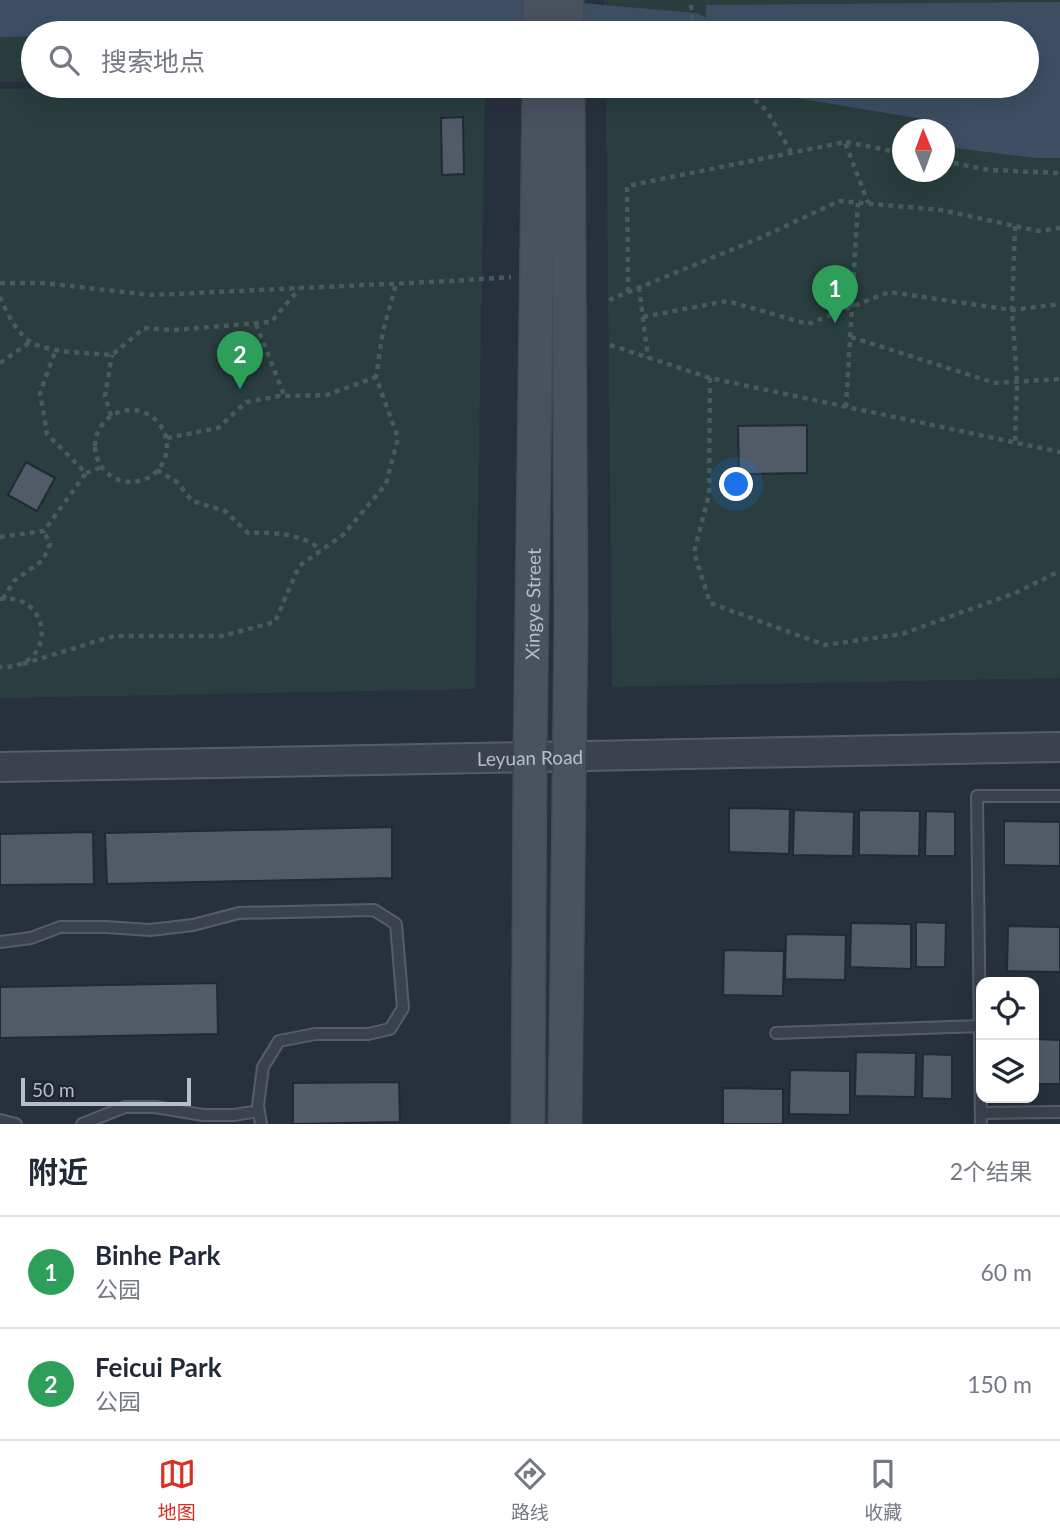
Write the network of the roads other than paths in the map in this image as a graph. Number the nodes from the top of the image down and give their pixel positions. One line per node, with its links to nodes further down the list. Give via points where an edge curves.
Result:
1 (540, 0): 3 (main road)
2 (567, 0): 4 (main road)
3 (539, 21)
4 (567, 21)
5 (539, 98): 8 (main road, Xingye Street)
6 (568, 98): 9 (main road, Xingye Street)
7 (1060, 747): 9 (street, Leyuan Road)
8 (530, 757): 9 (street, Leyuan Road); 10 (street, Leyuan Road); 24 (main road, Xingye Street)
9 (570, 757): 25 (main road, Xingye Street)
10 (0, 768)
11 (1060, 796): 13 (lane, via 976,796)
12 (0, 942): 17 (lane, via 31,938 60,927 150,930 239,913 374,910 396,924 402,1008 390,1029 279,1041 263,1067)
13 (979, 977)
14 (976, 1026): 15 (lane)
15 (776, 1033)
16 (980, 1040): 19 (lane)
17 (259, 1111): 22 (lane, via 203,1115 125,1107); 23 (lane)
18 (1060, 1112): 19 (lane)
19 (981, 1119)
20 (0, 1120): 21 (lane)
21 (16, 1124)
22 (82, 1124)
23 (261, 1124)
24 (528, 1124)
25 (565, 1124)

